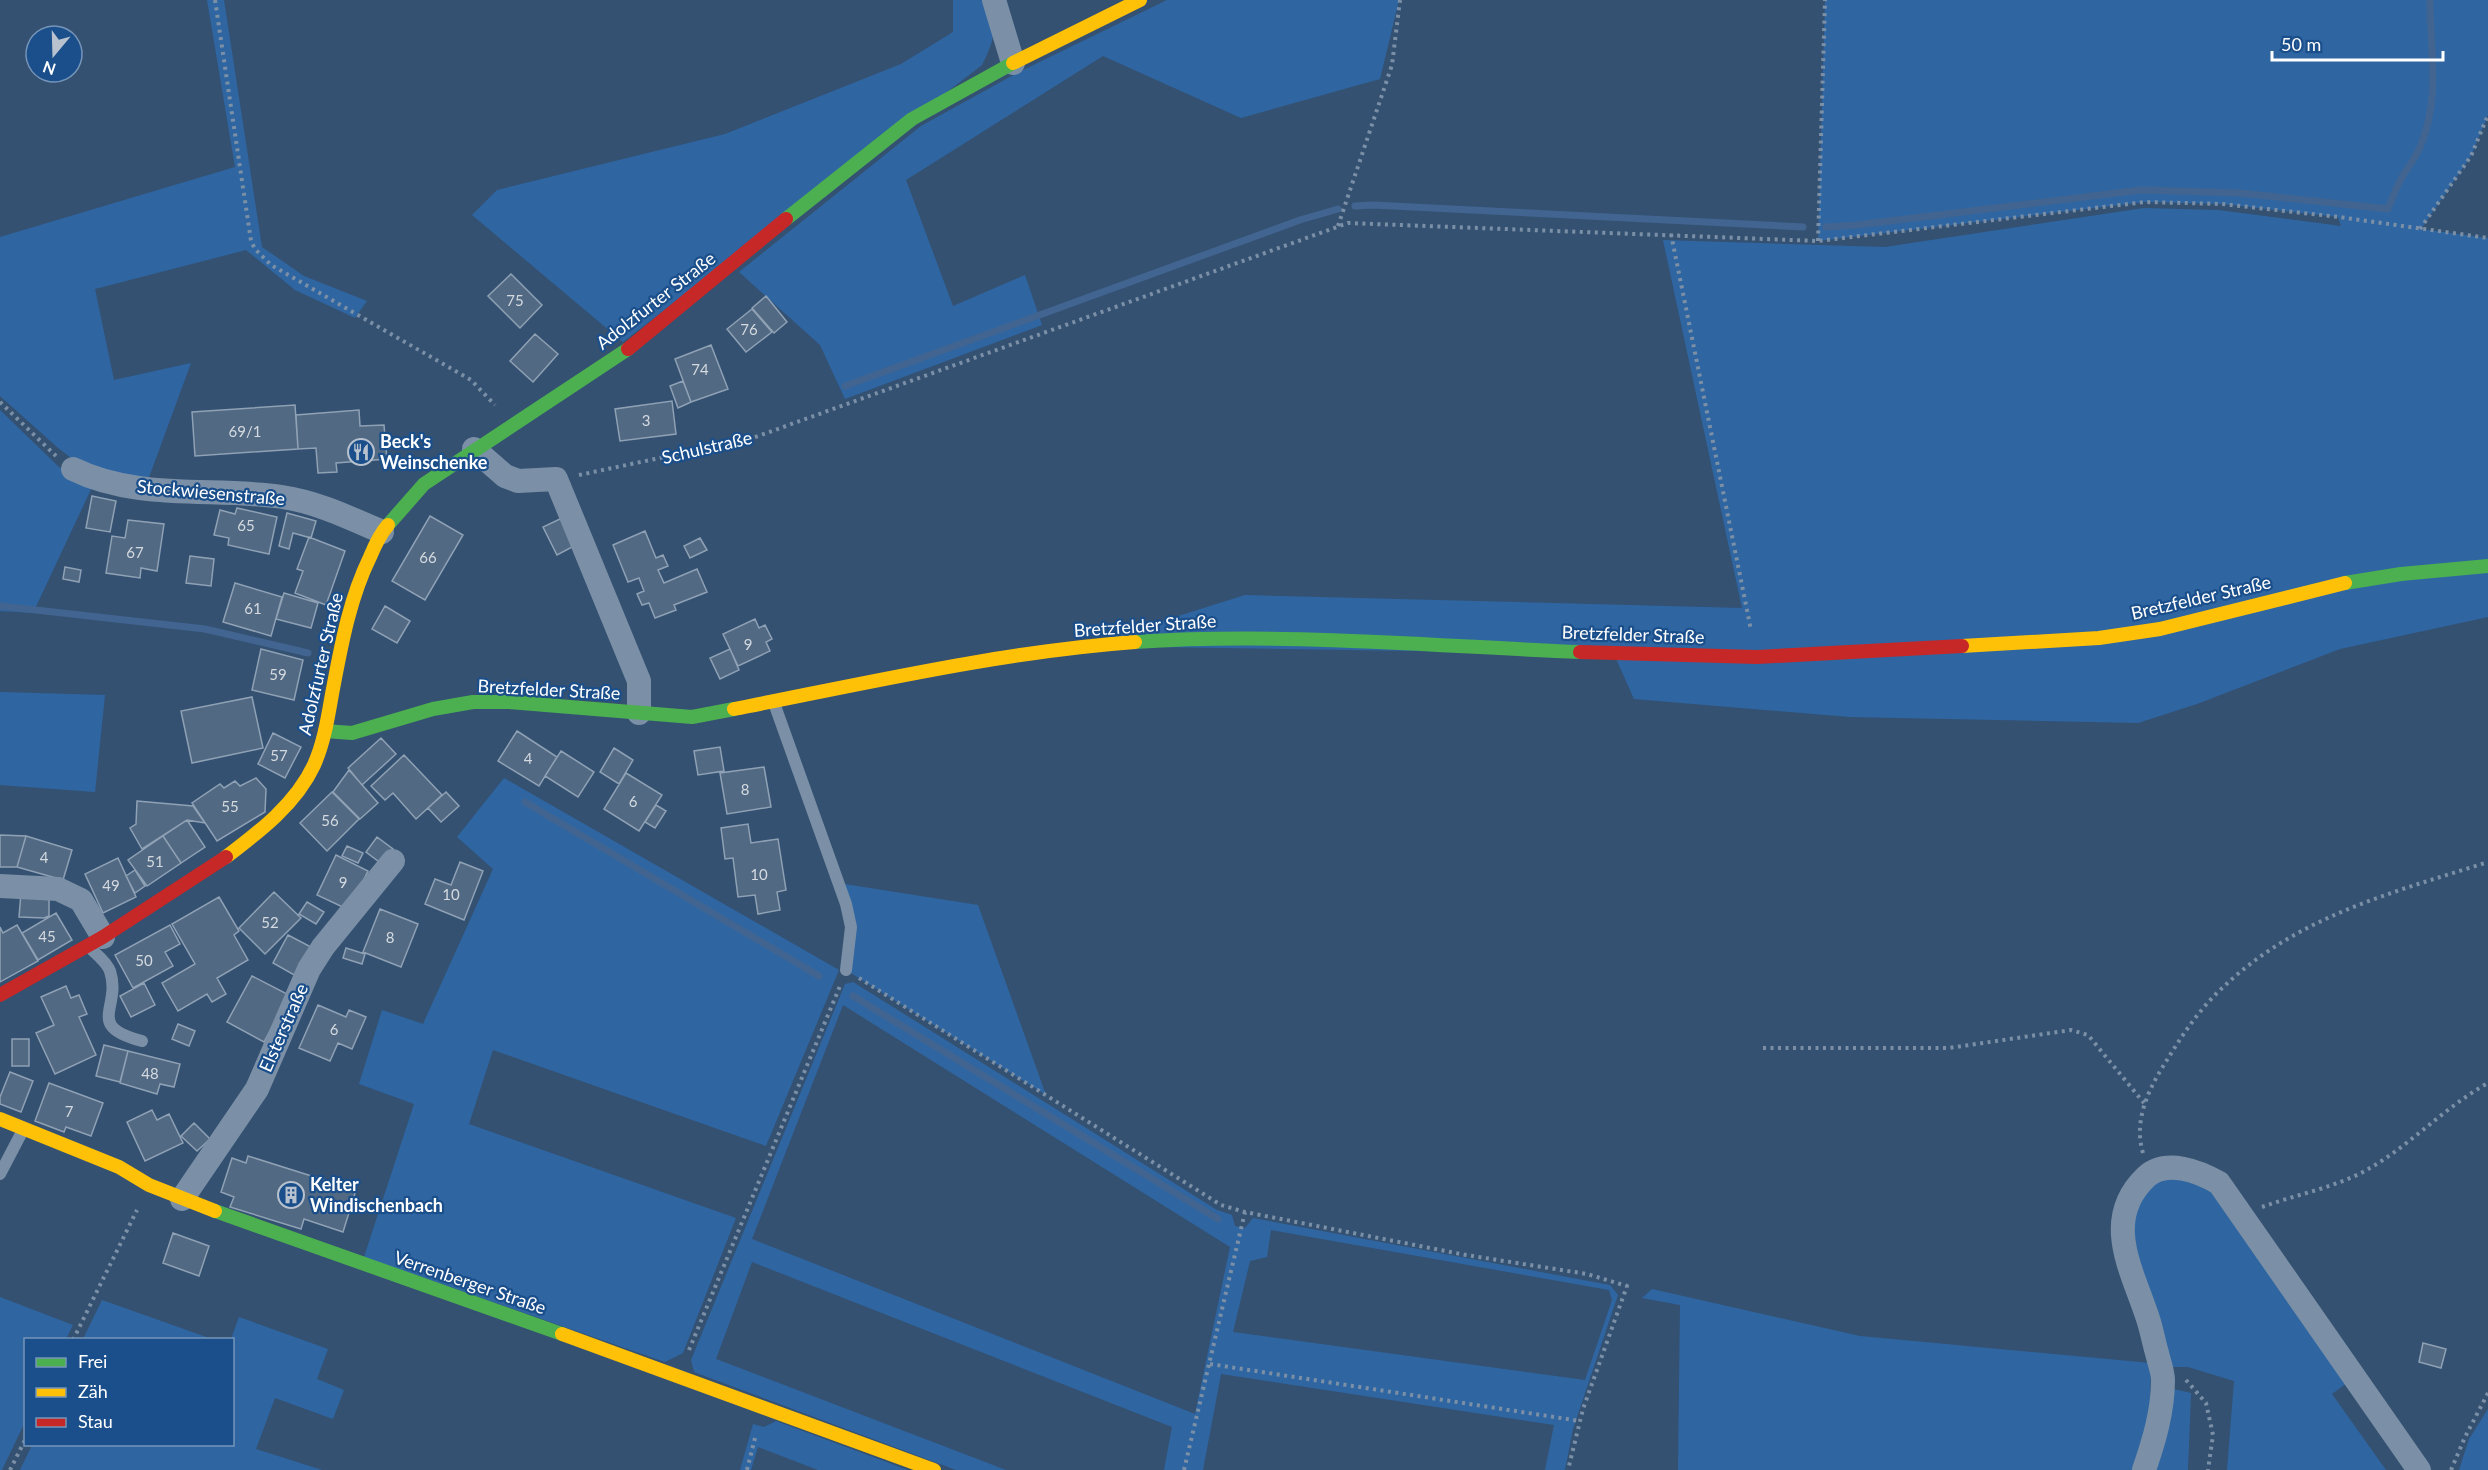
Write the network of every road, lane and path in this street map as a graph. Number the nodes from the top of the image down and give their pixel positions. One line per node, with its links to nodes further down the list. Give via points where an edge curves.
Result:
1 (215, 0): 14 (path, via 255,249 271,265 471,380)
2 (994, 0): 6 (street)
3 (1140, 0): 6 (street, Adolzfurter Straße)
4 (1400, 0): 8 (path, via 1392,65)
5 (1825, 0): 12 (path)
6 (1013, 63): 14 (street, Adolzfurter Straße, via 912,119 633,346)
7 (2488, 115): 9 (path, via 2471,156)
8 (1338, 226): 10 (path, Schulstraße, via 1348,223); 17 (path, Schulstraße, via 750,439)
9 (2420, 229): 11 (path, Schulstraße); 12 (path, Schulstraße, via 2222,204 2145,202)
10 (1671, 234): 12 (path, Schulstraße); 20 (path)
11 (2488, 238)
12 (1818, 241)
13 (0, 402): 16 (path)
14 (515, 424): 15 (street, Adolzfurter Straße)
15 (474, 449): 17 (street, via 505,476 518,481); 18 (street, Adolzfurter Straße, via 424,484)
16 (74, 469): 18 (street, Stockwiesenstraße, via 144,489 283,497 326,508)
17 (556, 479): 22 (street, via 639,681)
18 (382, 532): 23 (street, Adolzfurter Straße, via 362,573 347,618)
19 (2488, 566): 20 (street, Bretzfelder Straße, via 2338,584 2181,625 2099,638)
20 (1757, 657): 21 (street, Bretzfelder Straße, via 1278,639 1180,639 1083,646 959,665)
21 (774, 702): 22 (street, Bretzfelder Straße, via 692,717); 28 (lane, via 846,904 851,927)
22 (639, 713): 23 (street, Bretzfelder Straße, via 472,702 352,733)
23 (325, 731): 27 (street, Adolzfurter Straße, via 314,765 268,825 223,859)
24 (393, 861): 39 (street, Elsterstraße, via 309,969 257,1089)
25 (2488, 862): 33 (path, via 2364,902 2301,929 2255,959 2214,995 2182,1036)
26 (0, 886): 27 (street, via 58,889 81,900)
27 (95, 941): 29 (street, Adolzfurter Straße); 30 (lane, via 110,969 108,1020 123,1036)
28 (846, 970): 40 (path, via 1221,1205); 44 (path)
29 (0, 995)
30 (142, 1041)
31 (1763, 1048): 33 (path, via 1948,1048 2071,1030 2088,1035)
32 (2488, 1083): 41 (path, via 2362,1172)
33 (2144, 1103): 37 (path, via 2138,1137)
34 (0, 1119): 35 (street, Verrenberger Straße)
35 (24, 1130): 36 (lane); 38 (street, Verrenberger Straße, via 119,1167)
36 (0, 1174)
37 (2149, 1174): 41 (street, via 2180,1168 2199,1172 2219,1183); 45 (street, via 2134,1189 2125,1211 2122,1237 2150,1323)
38 (149, 1185): 39 (street, Verrenberger Straße); 42 (path)
39 (182, 1199): 44 (street, Verrenberger Straße)
40 (1245, 1212): 43 (path); 48 (path, via 1587,1274 1627,1286)
41 (2241, 1214): 57 (street)
42 (75, 1338)
43 (1210, 1364): 48 (path); 53 (path)
44 (679, 1376): 47 (street, Verrenberger Straße)
45 (2163, 1379): 55 (street, via 2156,1434); 56 (path, via 2186,1380 2206,1403 2213,1435)
46 (2488, 1393): 58 (path)
47 (763, 1407): 51 (path); 52 (street, Verrenberger Straße)
48 (1580, 1421): 54 (path)
49 (24, 1442): 50 (path)
50 (10, 1470)
51 (747, 1470)
52 (934, 1470)
53 (1185, 1470)
54 (1568, 1470)
55 (2144, 1470)
56 (2208, 1470)
57 (2419, 1470)
58 (2451, 1470)

